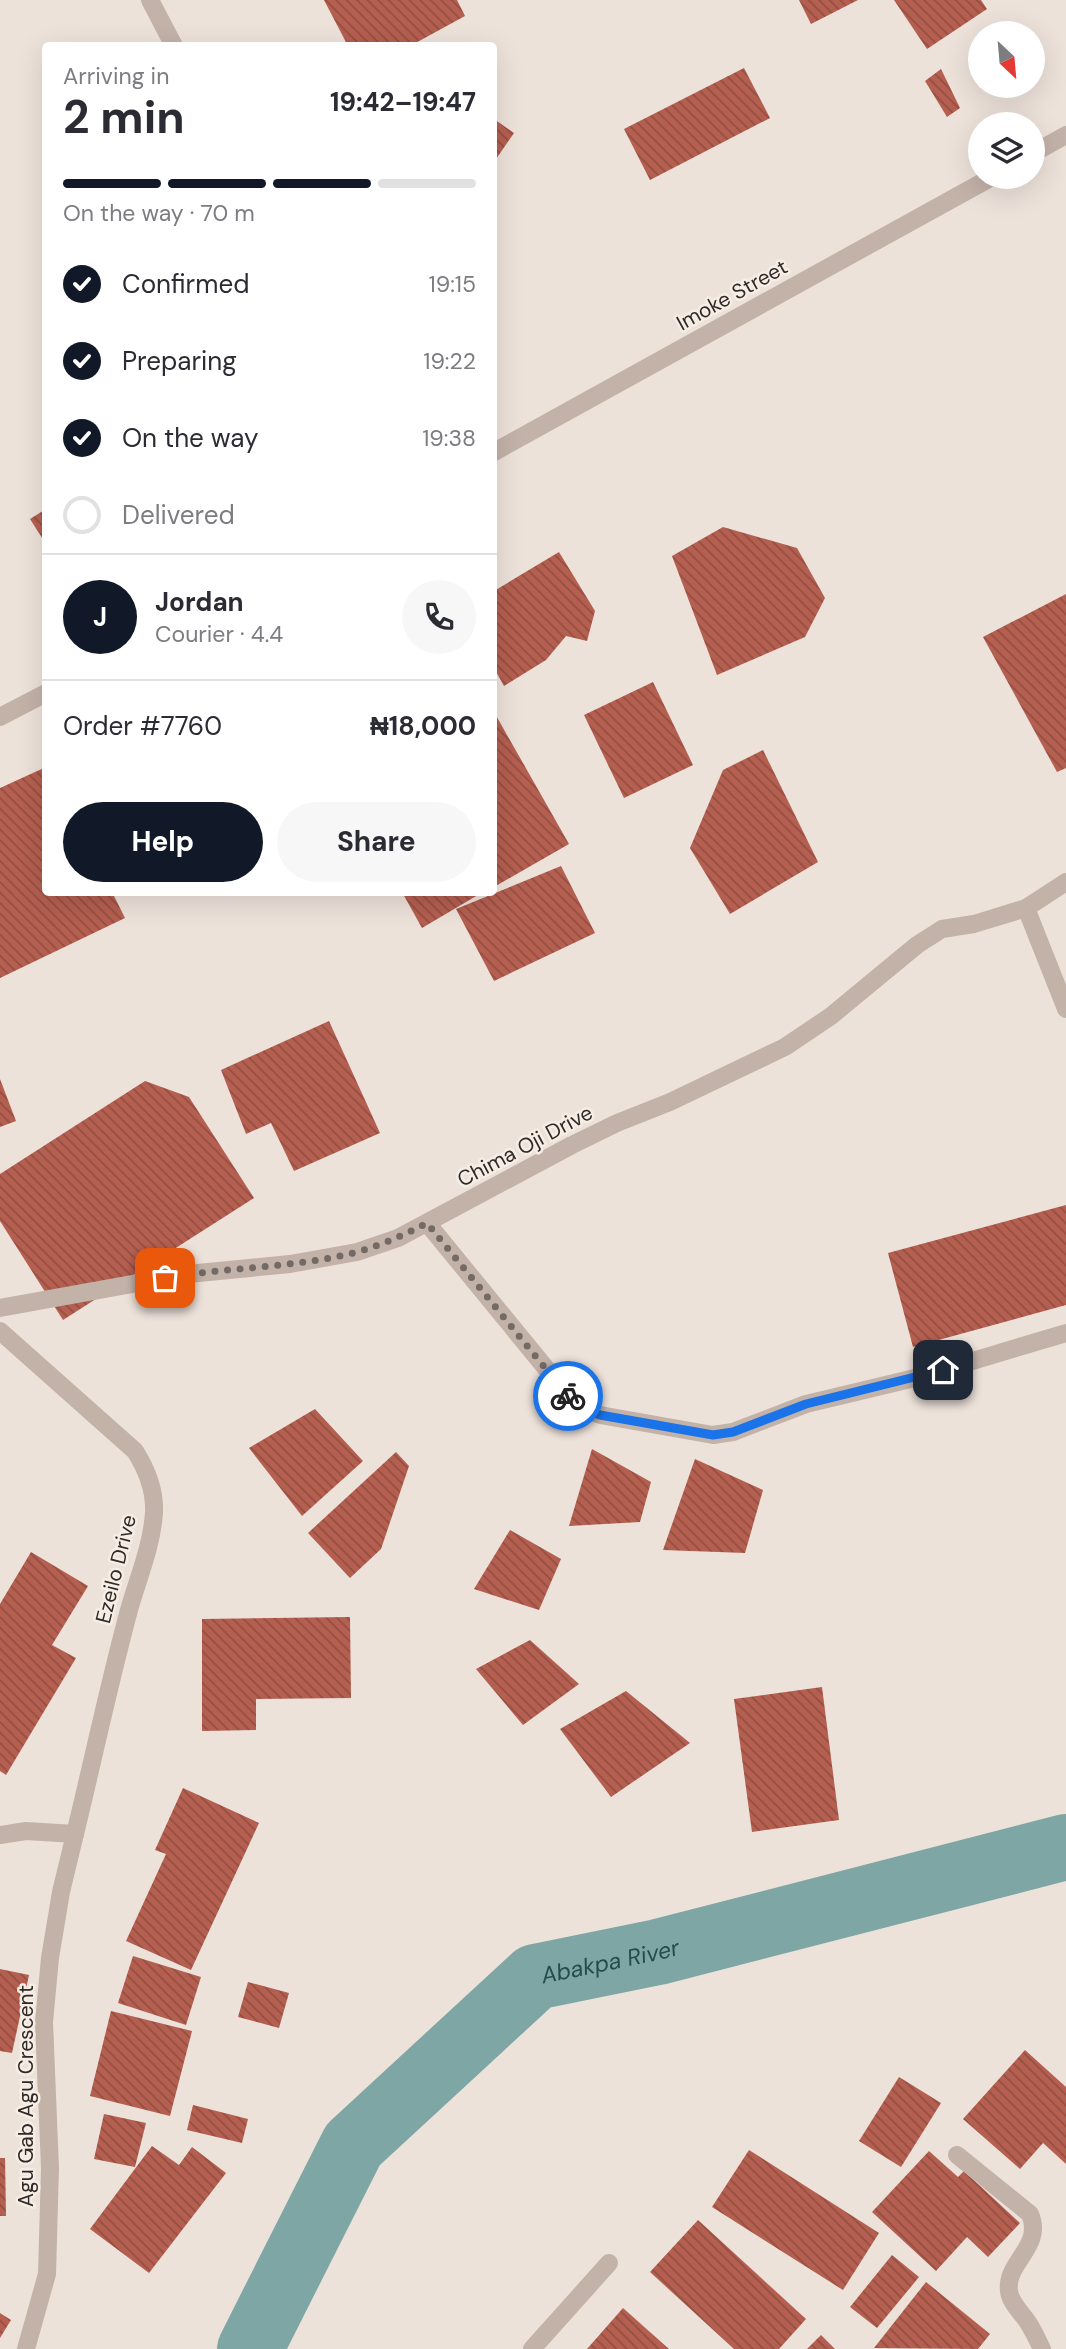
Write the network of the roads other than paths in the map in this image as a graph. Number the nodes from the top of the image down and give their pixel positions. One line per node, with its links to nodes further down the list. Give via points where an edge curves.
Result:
1 (150, 0): 2 (street)
2 (172, 42)
3 (1066, 135): 4 (street)
4 (1045, 147)
5 (970, 189): 6 (street, Imoke Street)
6 (497, 450)
7 (42, 695): 8 (street)
8 (0, 717)
9 (1066, 882): 10 (street, Chima Oji Drive)
10 (1026, 908): 11 (street); 12 (street, Chima Oji Drive, via 942,929 785,1047 583,1139)
11 (1066, 1009)
12 (427, 1223): 13 (street, Chima Oji Drive, via 357,1252 188,1274); 15 (street, via 576,1405 600,1415 713,1435 806,1404 919,1377)
13 (0, 1308)
14 (0, 1331): 17 (street, Ezeilo Drive, via 135,1451 147,1470 153,1493 148,1545)
15 (1066, 1333)
16 (0, 1835): 17 (street, via 26,1831)
17 (75, 1835): 20 (street, Agu Gab Agu Crescent, via 50,1958 44,2022 50,2168 47,2274)
18 (957, 2155): 22 (street, via 1030,2214 1035,2225 1033,2238 1008,2282 1009,2295)
19 (609, 2263): 21 (street)
20 (26, 2349)
21 (532, 2349)
22 (1042, 2349)

